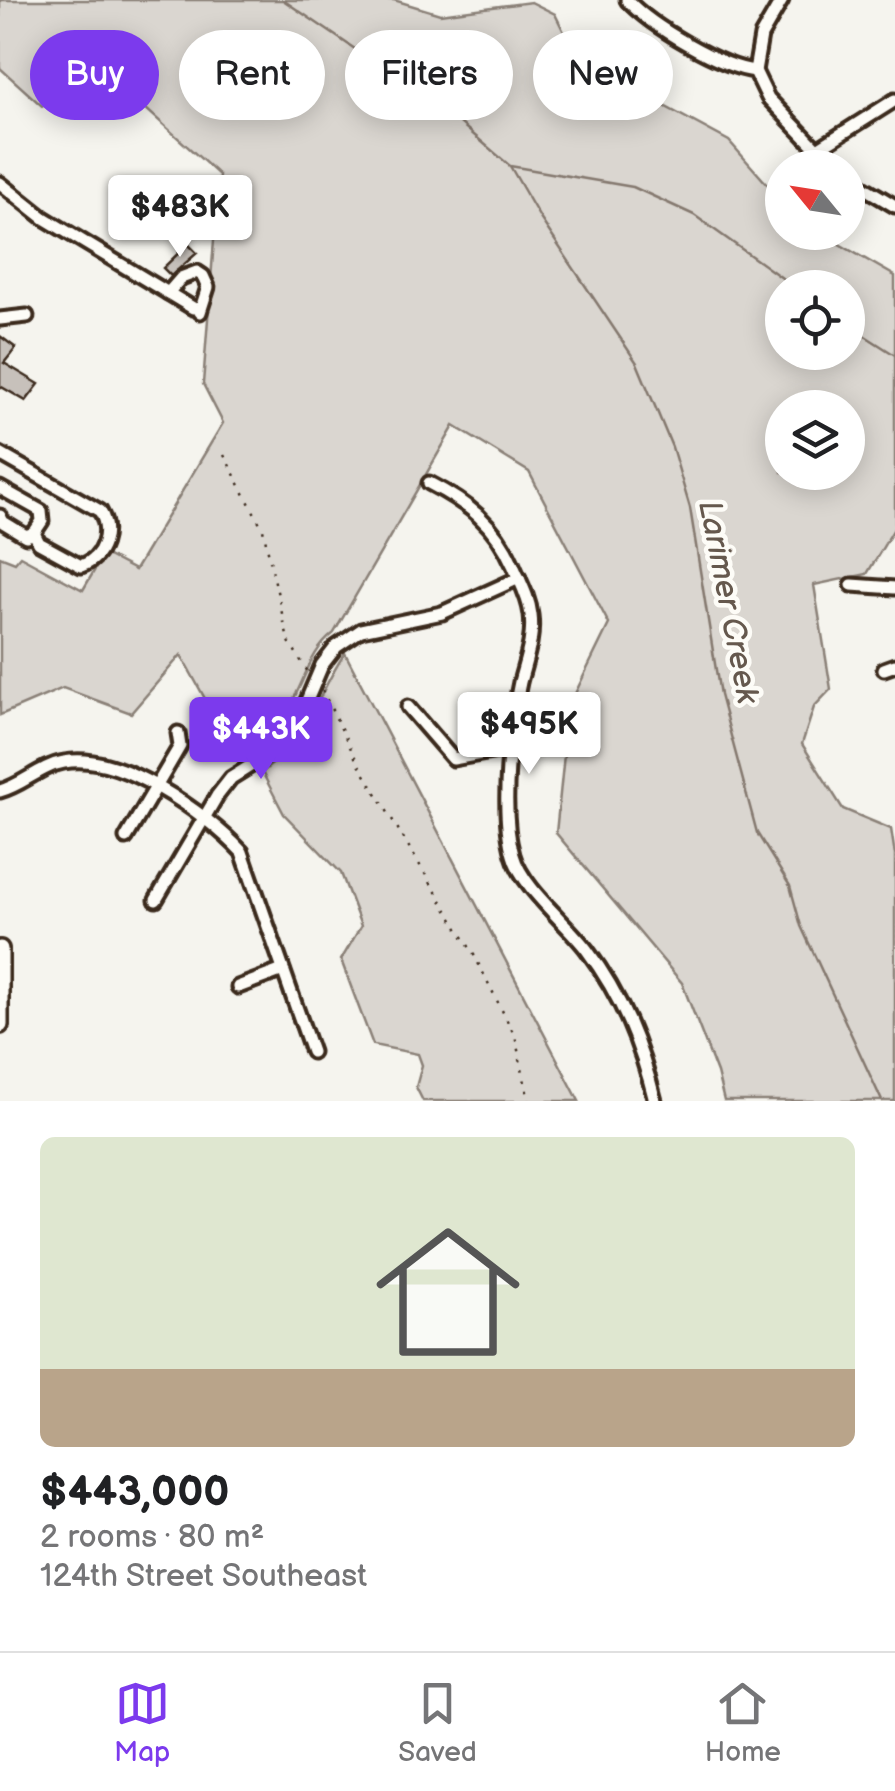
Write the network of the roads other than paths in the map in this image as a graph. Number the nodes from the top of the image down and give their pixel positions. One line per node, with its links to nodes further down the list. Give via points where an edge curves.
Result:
1 (627, 0): 3 (street, via 692,44)
2 (782, 0): 3 (street, via 761,36)
3 (754, 71): 5 (street, via 768,98)
4 (895, 100): 5 (street)
5 (816, 150)
6 (0, 183): 9 (street, via 44,218)
7 (865, 188): 8 (street)
8 (895, 206)
9 (168, 293): 9 (street, via 196,310 208,287 197,272)
10 (27, 316): 11 (street)
11 (0, 318)
12 (0, 454): 16 (street, via 100,511 107,523 98,553 81,566 39,543)
13 (429, 483): 17 (street, via 484,517)
14 (1, 494): 16 (street, via 40,512)
15 (0, 516): 16 (street, via 26,536)
16 (34, 533)
17 (519, 578): 22 (street, via 531,616 531,646); 25 (street, via 442,614 361,630 336,647 303,710 270,753 232,778)
18 (852, 584): 19 (street)
19 (895, 588)
20 (408, 707): 22 (street, via 453,759)
21 (178, 734): 23 (street, via 180,746)
22 (509, 750): 33 (street, via 513,856 614,988)
23 (157, 788): 24 (street, via 88,760 62,762); 25 (street); 26 (street)
24 (0, 791)
25 (206, 818): 27 (street); 29 (street, via 242,852)
26 (126, 838)
27 (156, 900)
28 (0, 949): 31 (main road)
29 (283, 970): 30 (street); 32 (street)
30 (238, 987)
31 (0, 1025)
32 (312, 1052)
33 (655, 1101)

